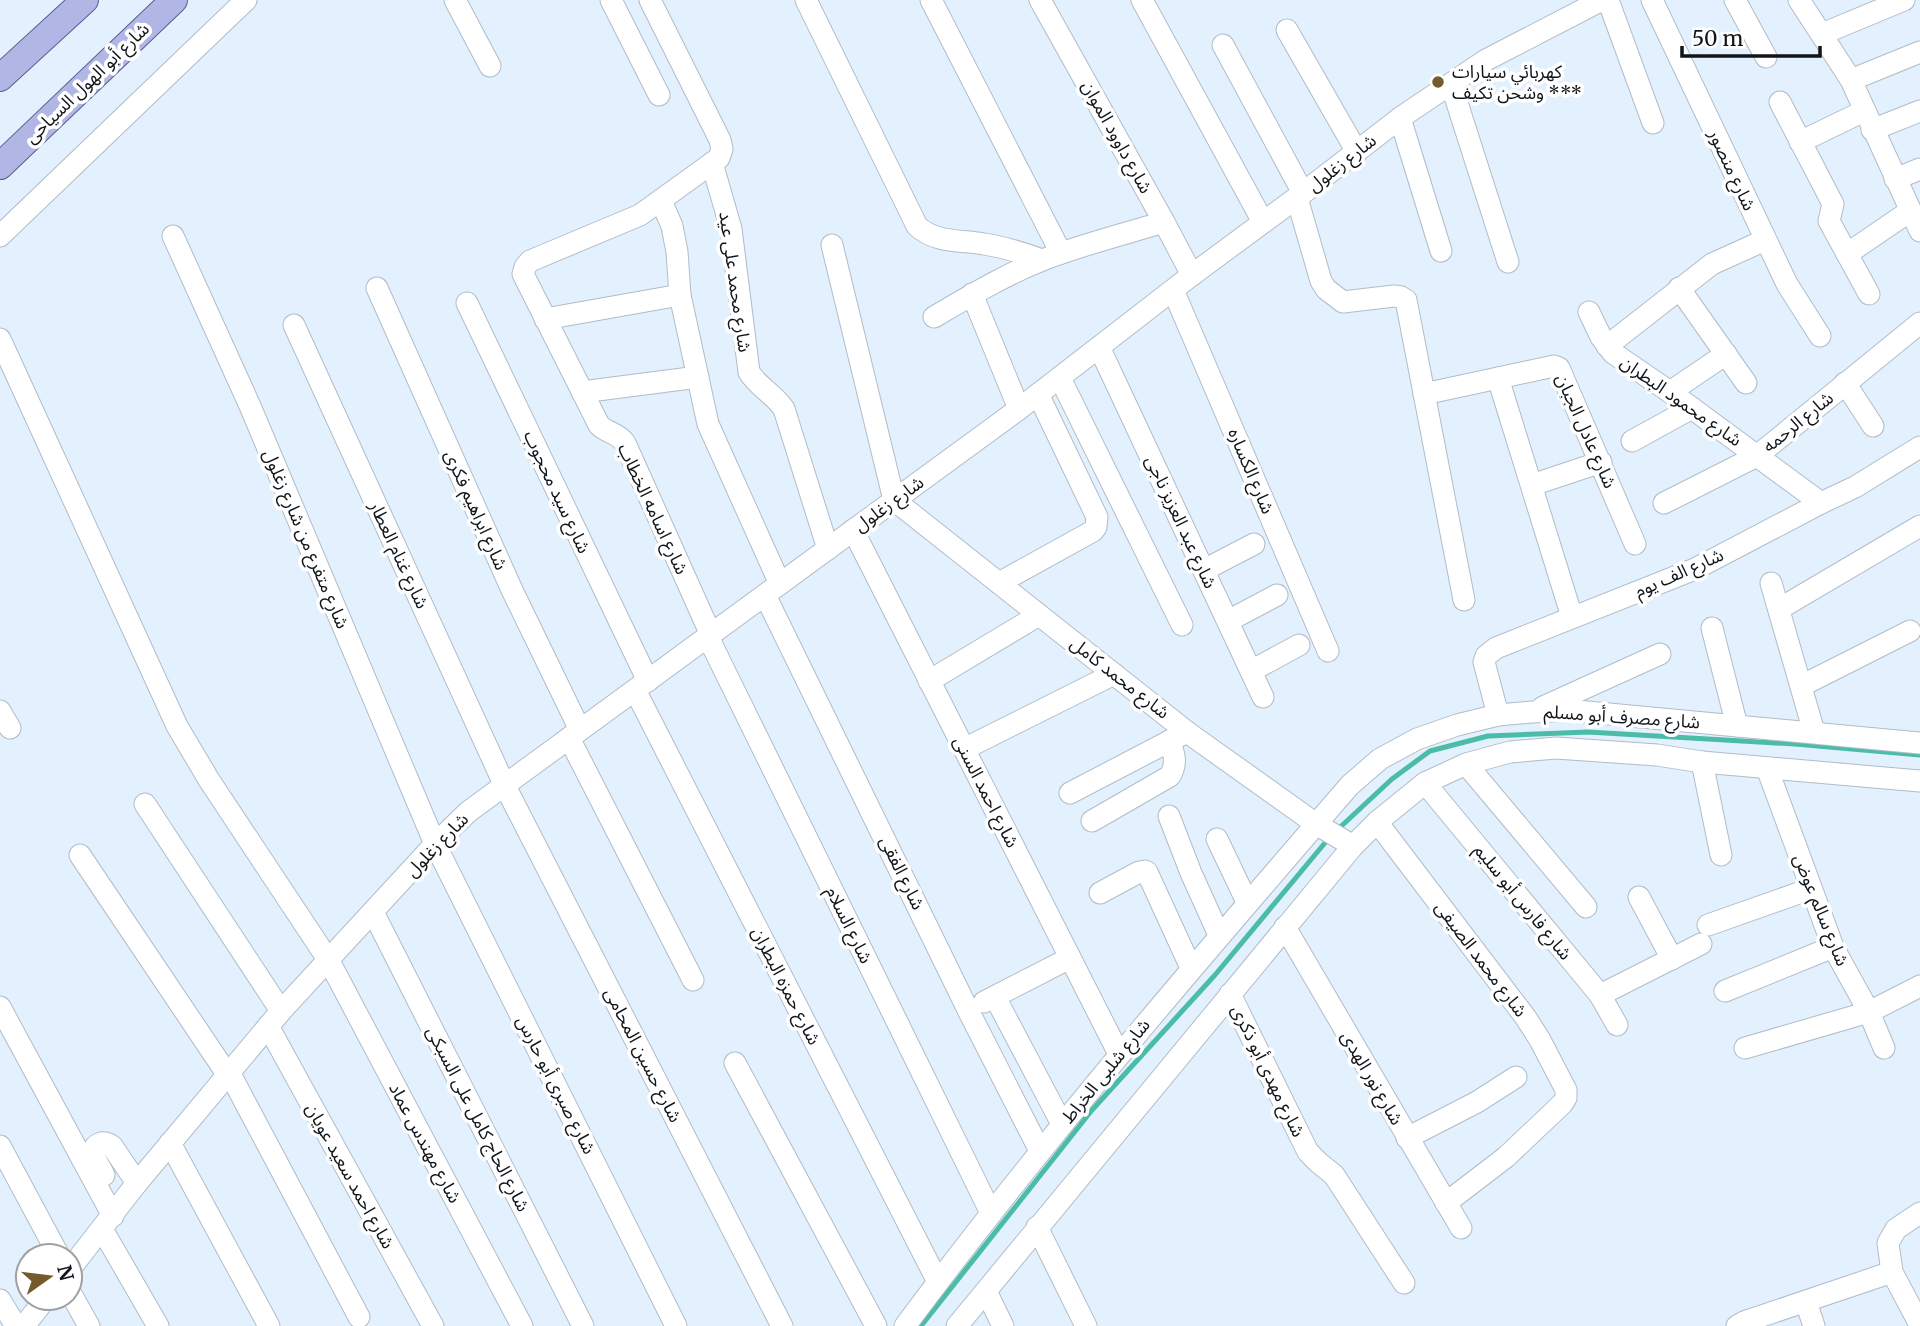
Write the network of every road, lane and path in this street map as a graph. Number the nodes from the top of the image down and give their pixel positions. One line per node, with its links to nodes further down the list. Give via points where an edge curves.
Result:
1 (85, 0): 23 (main road)
2 (174, 0): 35 (main road, شارع أبو الهول السياحى)
3 (246, 0): 44 (street)
4 (455, 0): 22 (street)
5 (611, 0): 26 (street)
6 (650, 0): 34 (street, via 720,140 719,158)
7 (806, 0): 50 (street, via 917,226 934,237)
8 (931, 0): 50 (street)
9 (1040, 0): 41 (street, شارع داوود الموان)
10 (1142, 0): 42 (street)
11 (1602, 0): 25 (street, شارع زغلول, via 1486,60)
12 (1608, 0): 31 (street)
13 (1652, 0): 46 (street, شارع منصور)
14 (1735, 0): 21 (street)
15 (1799, 0): 18 (street)
16 (1904, 0): 18 (street)
17 (1287, 30): 33 (street)
18 (1822, 34): 24 (street)
19 (1223, 45): 38 (street)
20 (1920, 51): 24 (street)
21 (1766, 57)
22 (490, 66)
23 (0, 78)
24 (1851, 80): 30 (street)
25 (1451, 84): 29 (street, شارع زغلول); 51 (street)
26 (659, 95)
27 (1780, 103): 32 (street)
28 (1920, 111): 30 (street)
29 (1400, 118): 33 (street, شارع زغلول); 48 (street)
30 (1868, 120): 32 (street); 37 (street)
31 (1653, 123)
32 (1800, 142): 49 (street, via 1833,204 1829,220)
33 (1357, 152): 38 (street, شارع زغلول)
34 (712, 163): 39 (street); 94 (street, شارع محمد على عيد, via 730,229 749,372 784,409)
35 (0, 166)
36 (1920, 169): 37 (street)
37 (1895, 179): 40 (street)
38 (1300, 196): 42 (street, شارع زغلول); 78 (street, via 1326,289 1347,303 1394,296 1406,300)
39 (662, 201): 58 (street, شارع الفقى, via 677,252); 62 (street, شارع اسامه الخطاب, via 640,215 530,261 523,274)
40 (1910, 211): 43 (street); 49 (street)
41 (1164, 222): 50 (street); 52 (street, شارع داوود الموان)
42 (1264, 222): 52 (street, شارع زغلول)
43 (1920, 231)
44 (0, 236)
45 (173, 236): 141 (street, شارع متفرع من شارع زغلول)
46 (1765, 240): 54 (street, via 1712,264); 65 (street, شارع منصور)
47 (832, 245): 87 (street)
48 (1441, 251)
49 (1847, 254): 57 (street)
50 (1052, 257): 56 (street)
51 (1508, 262)
52 (1192, 275): 55 (street, شارع زغلول)
53 (377, 288): 122 (street, شارع ابراهيم فكرى)
54 (1679, 288): 67 (street); 69 (street)
55 (1173, 290): 68 (street, شارع زغلول); 110 (street, شارع الكساره)
56 (972, 294): 61 (street); 80 (street)
57 (1869, 294)
58 (680, 295): 62 (street); 70 (street, شارع الفقى)
59 (467, 303): 115 (street, شارع سيد محجوب)
60 (1589, 312): 67 (street, شارع محمود البطران)
61 (934, 317)
62 (545, 318): 75 (street, شارع اسامه الخطاب)
63 (1920, 323): 74 (street, شارع الرحمه)
64 (294, 325): 132 (street, شارع غنام العطار)
65 (1820, 336)
66 (0, 339): 155 (street, شارع مهندس عماد, via 177,726)
67 (1607, 346): 76 (street, شارع محمود البطران)
68 (1099, 347): 72 (street, شارع زغلول); 95 (street, شارع عبد العزيز ناجى)
69 (1713, 348): 73 (street); 76 (street)
70 (698, 377): 75 (street); 98 (street, شارع الفقى, via 714,439)
71 (1498, 377): 78 (street, شارع عادل الجبان); 85 (street, شارع عادل الجبان, via 1559,368); 86 (street)
72 (1060, 378): 77 (street, شارع زغلول); 105 (street)
73 (1746, 383)
74 (1846, 383): 81 (street); 84 (street, شارع الرحمه)
75 (582, 392): 108 (street, شارع اسامه الخطاب, via 599,425 625,443)
76 (1670, 392): 79 (street, شارع محمود البطران)
77 (1038, 394): 80 (street, شارع زغلول); 96 (street, via 1097,517 1096,527)
78 (1424, 394): 100 (street)
79 (1692, 408): 82 (street); 84 (street, شارع محمود البطران)
80 (1019, 409): 87 (street, شارع زغلول)
81 (1873, 426)
82 (1632, 441)
83 (1920, 447): 89 (street, شارع الف يوم)
84 (1757, 456): 88 (street, شارع الرحمه); 89 (street, شارع محمود البطران)
85 (1601, 462): 86 (street); 93 (street, شارع عادل الجبان)
86 (1532, 485): 103 (street)
87 (894, 500): 91 (street, شارع زغلول); 96 (street, شارع محمد كامل)
88 (1664, 503)
89 (1821, 503): 103 (street, شارع الف يوم, via 1695,569)
90 (1919, 528): 101 (street)
91 (853, 530): 94 (street, شارع زغلول); 114 (street, شارع احمد السنى)
92 (1254, 544): 95 (street)
93 (1635, 544)
94 (828, 549): 98 (street, شارع زغلول)
95 (1204, 570): 104 (street, شارع عبد العزيز ناجى)
96 (999, 583): 102 (street, شارع محمد كامل)
97 (1771, 583): 101 (street)
98 (772, 589): 108 (street, شارع زغلول); 164 (street, شارع الفقى)
99 (1277, 595): 104 (street)
100 (1464, 600)
101 (1779, 609): 116 (street)
102 (1039, 615): 113 (street, شارع محمد كامل); 114 (street)
103 (1572, 617): 119 (street, شارع الف يوم, via 1486,656)
104 (1228, 621): 112 (street, شارع عبد العزيز ناجى)
105 (1182, 625)
106 (1712, 628): 120 (street)
107 (1910, 631): 116 (street)
108 (709, 636): 115 (street, شارع زغلول); 181 (street, شارع السلام)
109 (1299, 645): 112 (street)
110 (1328, 651)
111 (1660, 654): 118 (street)
112 (1251, 671): 117 (street, شارع عبد العزيز ناجى)
113 (1114, 674): 124 (street, شارع محمد كامل); 126 (street)
114 (929, 681): 126 (street, شارع احمد السنى)
115 (641, 685): 122 (street, شارع زغلول); 189 (street, شارع حمزه البطران)
116 (1801, 686): 121 (street)
117 (1263, 697)
118 (1532, 712): 119 (street, شارع مصرف أبو مسلم); 123 (street, شارع مصرف أبو مسلم, via 1566,710)
119 (1498, 715): 138 (street, شارع مصرف أبو مسلم, via 1457,724 1380,759 1350,785)
120 (1737, 726): 121 (street, شارع مصرف أبو مسلم); 123 (street, شارع مصرف أبو مسلم)
121 (1814, 732): 125 (street, شارع مصرف أبو مسلم)
122 (575, 734): 132 (street, شارع زغلول); 157 (street, شارع ابراهيم فكرى)
123 (1659, 735): 127 (street, شارع مصرف أبو مسلم); 128 (street, شارع مصرف أبو مسلم, via 1510,752)
124 (1178, 736): 133 (street); 136 (street, via 1170,776); 138 (street, شارع محمد كامل)
125 (1920, 743)
126 (964, 749): 153 (street, شارع احمد السنى)
127 (1702, 762): 129 (street, شارع مصرف أبو مسلم); 143 (street)
128 (1466, 764): 131 (street, شارع مصرف أبو مسلم); 148 (street)
129 (1767, 768): 130 (street, شارع مصرف أبو مسلم); 144 (street, شارع سالم عوض)
130 (1920, 781)
131 (1425, 783): 137 (street, شارع مصرف أبو مسلم); 161 (street, شارع فارس أبو سليم)
132 (504, 784): 141 (street, شارع زغلول); 205 (street, شارع حسين المحامى)
133 (1070, 793)
134 (145, 804): 166 (street, شارع احمد سعيد عويان)
135 (1169, 817): 151 (street)
136 (1092, 821)
137 (1377, 822): 140 (street, شارع مصرف أبو مسلم); 180 (street, شارع محمد الصيفى, via 1526,1018 1566,1090 1562,1104 1506,1157)
138 (1321, 826): 140 (street, شارع محمد كامل); 147 (street, شارع شلبى الخراط)
139 (1217, 839): 147 (street)
140 (1349, 843): 150 (street)
141 (435, 844): 149 (street, شارع زغلول); 204 (street, شارع صبرى أبو حارس)
142 (80, 855): 172 (street)
143 (1721, 855)
144 (1810, 889): 152 (street, شارع سالم عوض); 154 (street, via 1704,935)
145 (1100, 893): 156 (street, via 1147,872)
146 (1639, 897): 154 (street)
147 (1247, 902): 151 (street, شارع شلبى الخراط)
148 (1586, 906)
149 (373, 912): 155 (street, شارع زغلول); 203 (street, شارع الحاج كامل على السبكى)
150 (1285, 927): 160 (street); 175 (street, شارع نور الهدى)
151 (1219, 935): 156 (street, شارع شلبى الخراط)
152 (1833, 947): 159 (street); 165 (street, شارع سالم عوض)
153 (1070, 958): 162 (street); 170 (street, شارع احمد السنى)
154 (1672, 959): 161 (street)
155 (329, 961): 166 (street, شارع زغلول); 202 (street, شارع مهندس عماد)
156 (1191, 968): 170 (street, شارع شلبى الخراط)
157 (693, 980)
158 (1920, 986): 165 (street)
159 (1725, 991)
160 (1230, 994): 184 (street); 190 (street, شارع مهدى أبو ذكرى, via 1300,1139 1334,1174)
161 (1600, 995): 167 (street, شارع فارس أبو سليم)
162 (995, 996): 164 (street); 174 (street)
163 (0, 1007): 183 (street)
164 (968, 1010): 178 (street, شارع الفقى)
165 (1869, 1012): 168 (street); 169 (street, شارع سالم عوض)
166 (274, 1019): 172 (street, شارع زغلول); 201 (street, شارع احمد سعيد عويان)
167 (1617, 1025)
168 (1745, 1048)
169 (1884, 1048)
170 (1119, 1054): 174 (street, شارع شلبى الخراط)
171 (735, 1063): 206 (street)
172 (228, 1073): 176 (street, شارع زغلول); 195 (street)
173 (1516, 1077): 175 (street)
174 (1062, 1124): 178 (street, شارع شلبى الخراط)
175 (1407, 1138): 180 (street, شارع نور الهدى)
176 (170, 1143): 179 (street, شارع زغلول); 200 (street)
177 (0, 1146): 186 (street)
178 (1040, 1151): 181 (street, شارع شلبى الخراط)
179 (137, 1183): 183 (street, شارع زغلول); 183 (street, via 112,1146 106,1142 94,1147)
180 (1446, 1203): 185 (street, شارع نور الهدى)
181 (991, 1213): 189 (street, شارع شلبى الخراط)
182 (1920, 1213): 188 (street, via 1896,1229 1888,1243)
183 (112, 1216): 187 (street, شارع زغلول); 199 (street)
184 (1037, 1227): 191 (street); 210 (street)
185 (1461, 1228)
186 (51, 1242)
187 (84, 1251)
188 (1892, 1272): 193 (street); 196 (street)
189 (938, 1282): 207 (street, شارع شلبى الخراط)
190 (1404, 1283)
191 (986, 1291): 208 (street); 209 (street)
192 (0, 1300): 197 (street)
193 (1806, 1302): 211 (street); 212 (street)
194 (36, 1312): 198 (street)
195 (359, 1317)
196 (1920, 1325)
197 (16, 1326)
198 (24, 1326)
199 (158, 1326)
200 (269, 1326)
201 (433, 1326)
202 (522, 1326)
203 (583, 1326)
204 (676, 1326)
205 (782, 1326)
206 (876, 1326)
207 (905, 1326)
208 (957, 1326)
209 (1003, 1326)
210 (1086, 1326)
211 (1737, 1326)
212 (1814, 1326)

